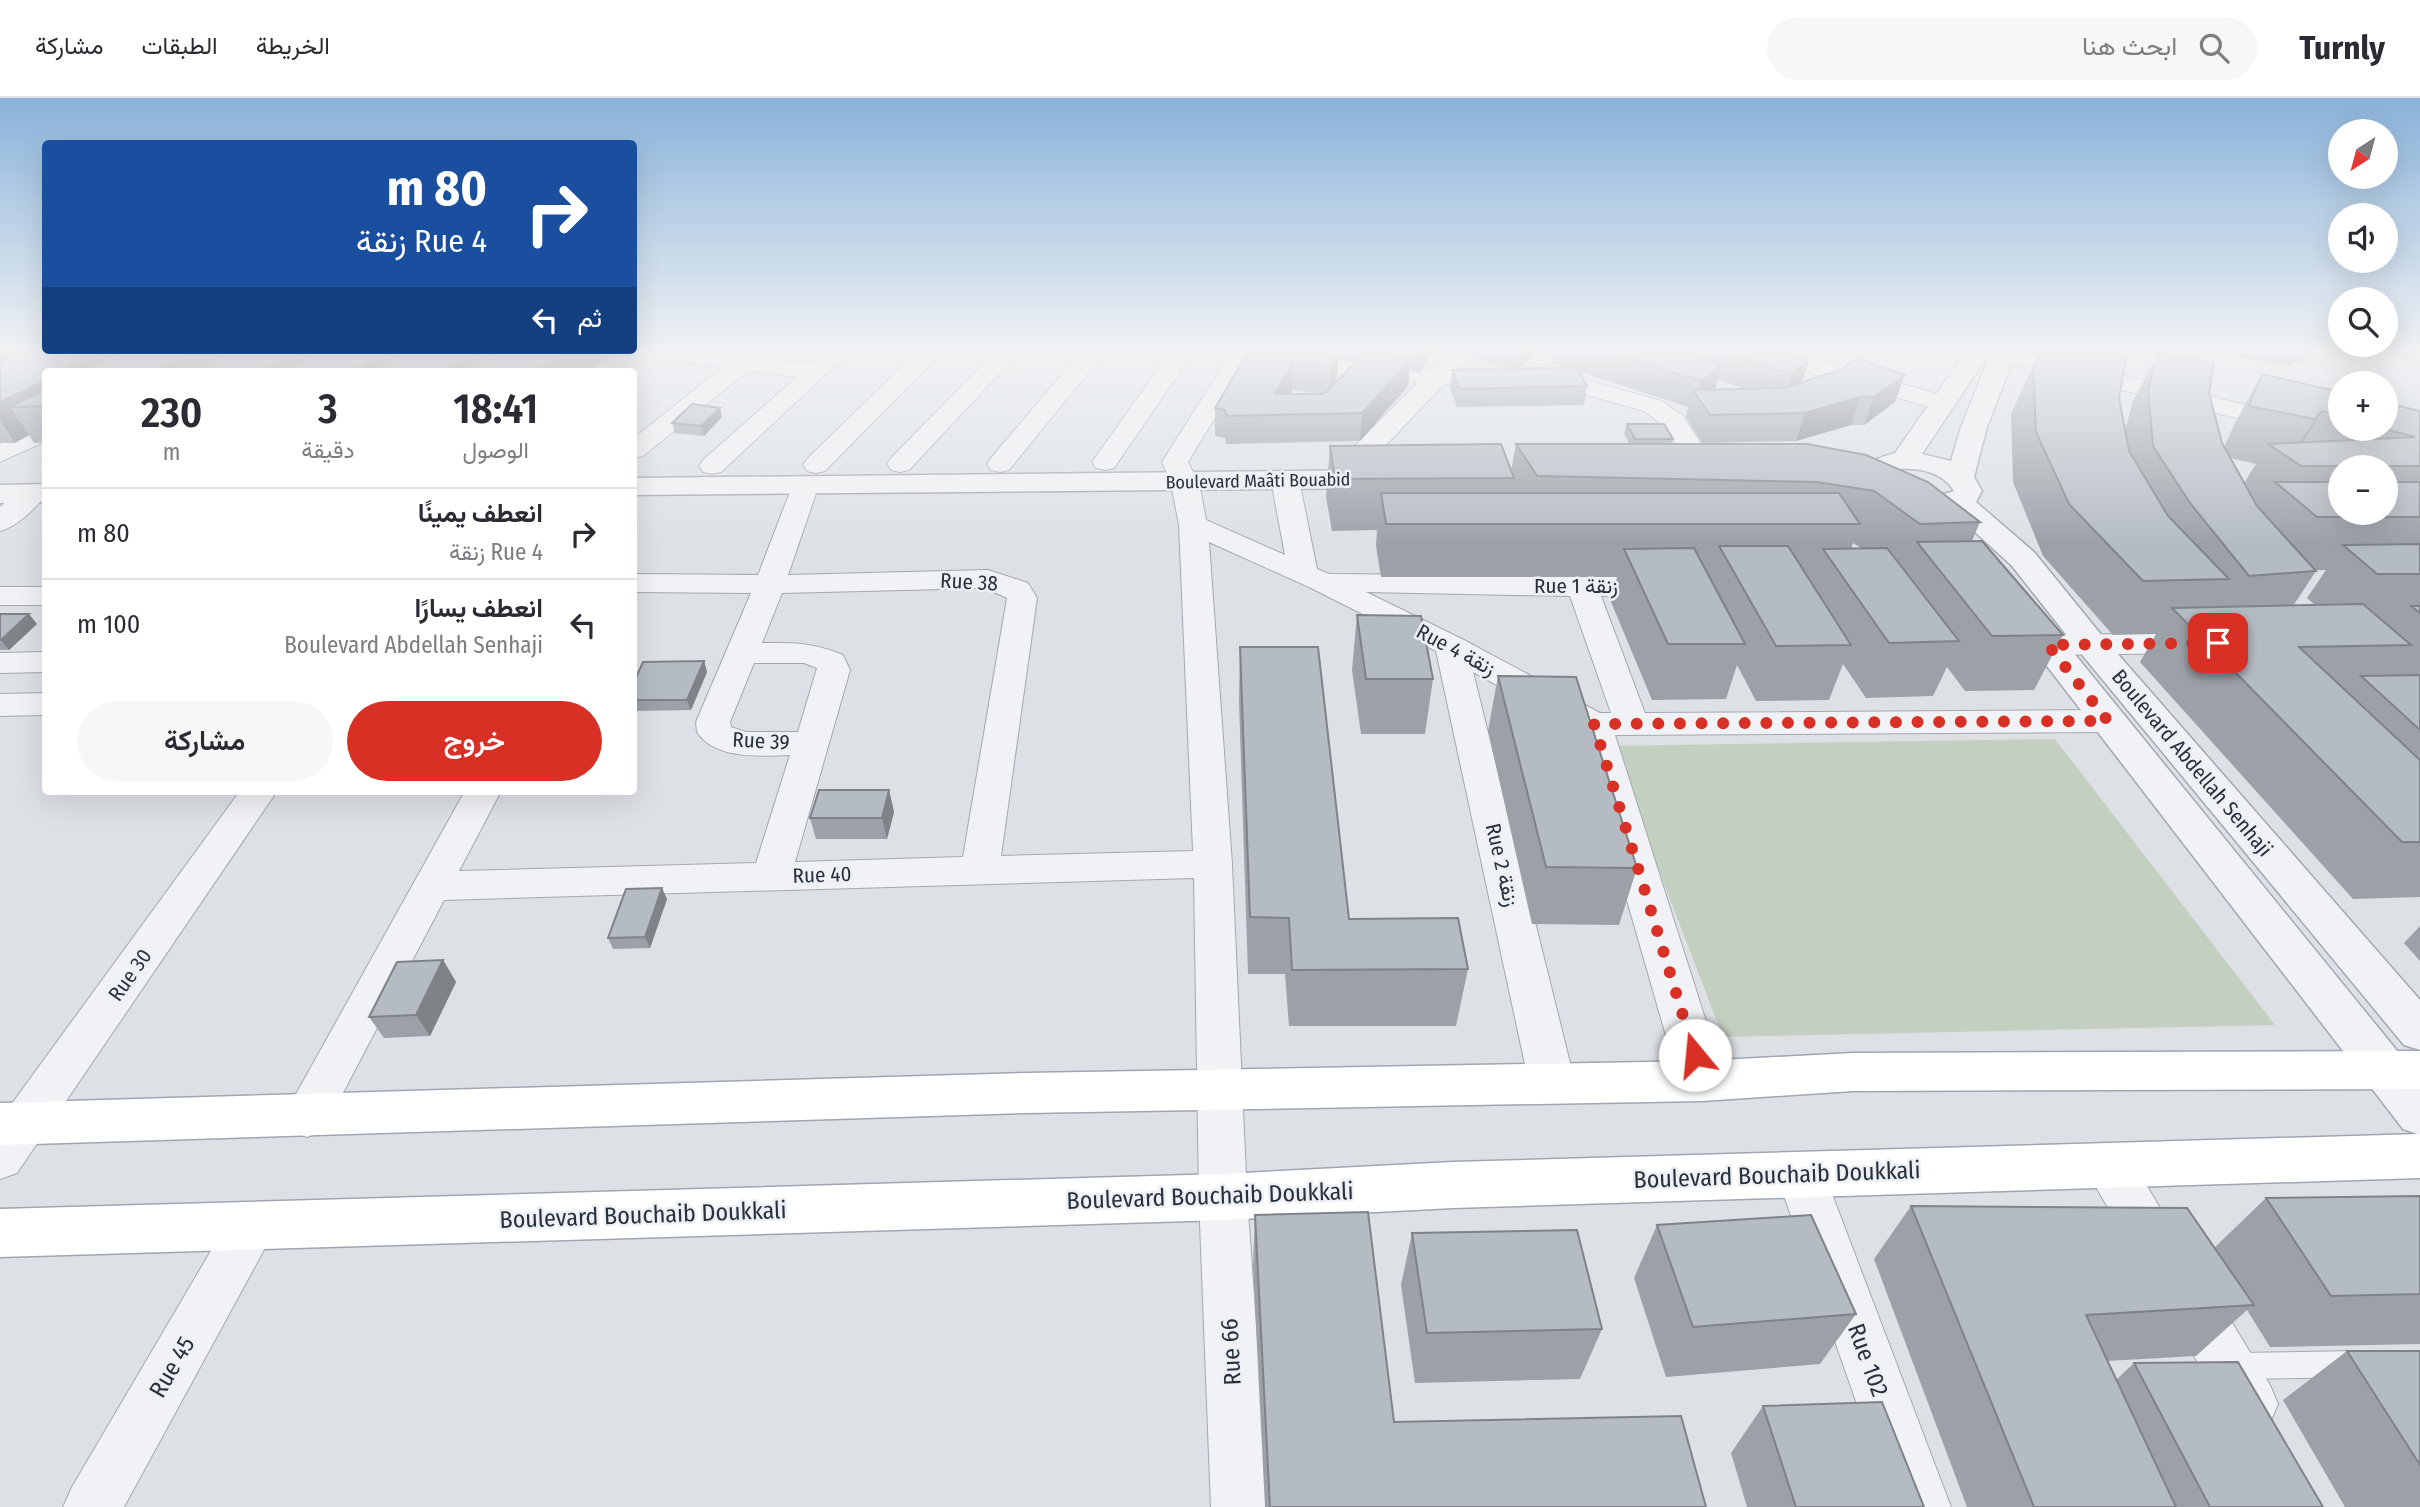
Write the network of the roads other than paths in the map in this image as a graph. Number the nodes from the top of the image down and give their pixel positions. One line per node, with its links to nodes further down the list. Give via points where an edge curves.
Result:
1 (681, 413): 15 (street)
2 (771, 413): 22 (street)
3 (872, 413): 28 (street)
4 (949, 413): 18 (street)
5 (1043, 413): 19 (street)
6 (1140, 413): 17 (street)
7 (1212, 413): 25 (street)
8 (1402, 413): 24 (street)
9 (1662, 413): 20 (street, via 1674,421)
10 (1935, 413): 29 (street)
11 (1977, 413): 33 (street)
12 (2203, 413): 13 (street)
13 (2308, 427)
14 (42, 432): 16 (street)
15 (637, 448)
16 (0, 454)
17 (1105, 462): 19 (street, Boulevard Maâti Bouabid); 25 (street, Boulevard Maâti Bouabid)
18 (900, 464): 19 (street, Boulevard Maâti Bouabid); 28 (street, Boulevard Maâti Bouabid)
19 (1000, 464)
20 (1695, 464)
21 (637, 467): 22 (street, Boulevard Maâti Bouabid)
22 (712, 467): 28 (street, Boulevard Maâti Bouabid)
23 (1401, 469): 24 (street, Boulevard Maâti Bouabid)
24 (1347, 470): 25 (street, Boulevard Maâti Bouabid); 30 (street, Boulevard Maâti Bouabid)
25 (1180, 472): 28 (street, Boulevard Maâti Bouabid); 30 (street, Boulevard Maâti Bouabid); 36 (street)
26 (1849, 473): 29 (street)
27 (0, 474): 31 (street)
28 (811, 475): 32 (street, Boulevard Maâti Bouabid); 39 (street, Rue 39)
29 (1893, 475): 33 (street, via 1930,464); 33 (street, via 1938,504); 46 (street, Boulevard Abdellah Senhaji, via 1969,547)
30 (1285, 480): 37 (street)
31 (41, 487): 34 (street); 35 (street)
32 (637, 487)
33 (1959, 489): 45 (street, Boulevard Abdellah Senhaji)
34 (0, 494)
35 (0, 522)
36 (1193, 525): 37 (street, Rue 4 زنقة); 58 (street, Rue 66)
37 (1312, 578): 41 (street, Rue 1 زنقة); 47 (street, Rue 4 زنقة)
38 (637, 583): 39 (street, Rue 38)
39 (770, 584): 48 (street, Rue 39); 59 (street, Rue 38, via 988,579 1017,589 1022,598)
40 (1693, 585): 41 (street, Rue 1 زنقة)
41 (1582, 587): 54 (street)
42 (0, 596): 43 (street)
43 (42, 596)
44 (2196, 620): 45 (street, via 2225,643)
45 (2091, 644): 46 (street); 62 (street, Boulevard Abdellah Senhaji)
46 (2048, 645): 53 (street, Boulevard Abdellah Senhaji)
47 (1451, 646): 54 (street, Rue 4 زنقة); 65 (street, Rue 2 زنقة)
48 (743, 653): 55 (street, Rue 39, via 809,653 831,662 834,670); 55 (street, Rue 39, via 713,722 713,732 737,743)
49 (42, 662): 50 (street)
50 (0, 663)
51 (42, 704): 52 (street)
52 (0, 705)
53 (2108, 721): 54 (street, Rue 4 زنقة); 63 (street, Boulevard Abdellah Senhaji)
54 (1613, 724): 64 (street)
55 (811, 743): 60 (street, Rue 39)
56 (256, 795): 69 (street, Rue 30)
57 (481, 795): 61 (street)
58 (1213, 864): 59 (street, Rue 40); 66 (street, Rue 66)
59 (980, 871): 60 (street, Rue 40)
60 (772, 877): 61 (street, Rue 40)
61 (430, 886): 68 (street)
62 (2420, 1032)
63 (2402, 1070): 64 (main road, via 1853,1072); 67 (street, Boulevard Abdellah Senhaji)
64 (1702, 1081): 65 (main road)
65 (1552, 1083): 66 (main road)
66 (1219, 1089): 68 (main road); 73 (street, Rue 66)
67 (2420, 1114)
68 (307, 1117): 69 (main road)
69 (9, 1135)
70 (2420, 1156): 71 (main road, Boulevard Bouchaib Doukkali)
71 (2109, 1165): 72 (main road, Boulevard Bouchaib Doukkali); 76 (street)
72 (1800, 1173): 73 (main road, Boulevard Bouchaib Doukkali); 81 (street, Rue 102)
73 (1223, 1197): 74 (main road, Boulevard Bouchaib Doukkali); 80 (street, Rue 66)
74 (252, 1226): 75 (main road, Boulevard Bouchaib Doukkali); 79 (street, Rue 45)
75 (0, 1233)
76 (2216, 1367): 77 (lane, via 2368,1363); 78 (street)
77 (2381, 1368)
78 (2277, 1448)
79 (92, 1507)
80 (1240, 1507)
81 (1922, 1507)

